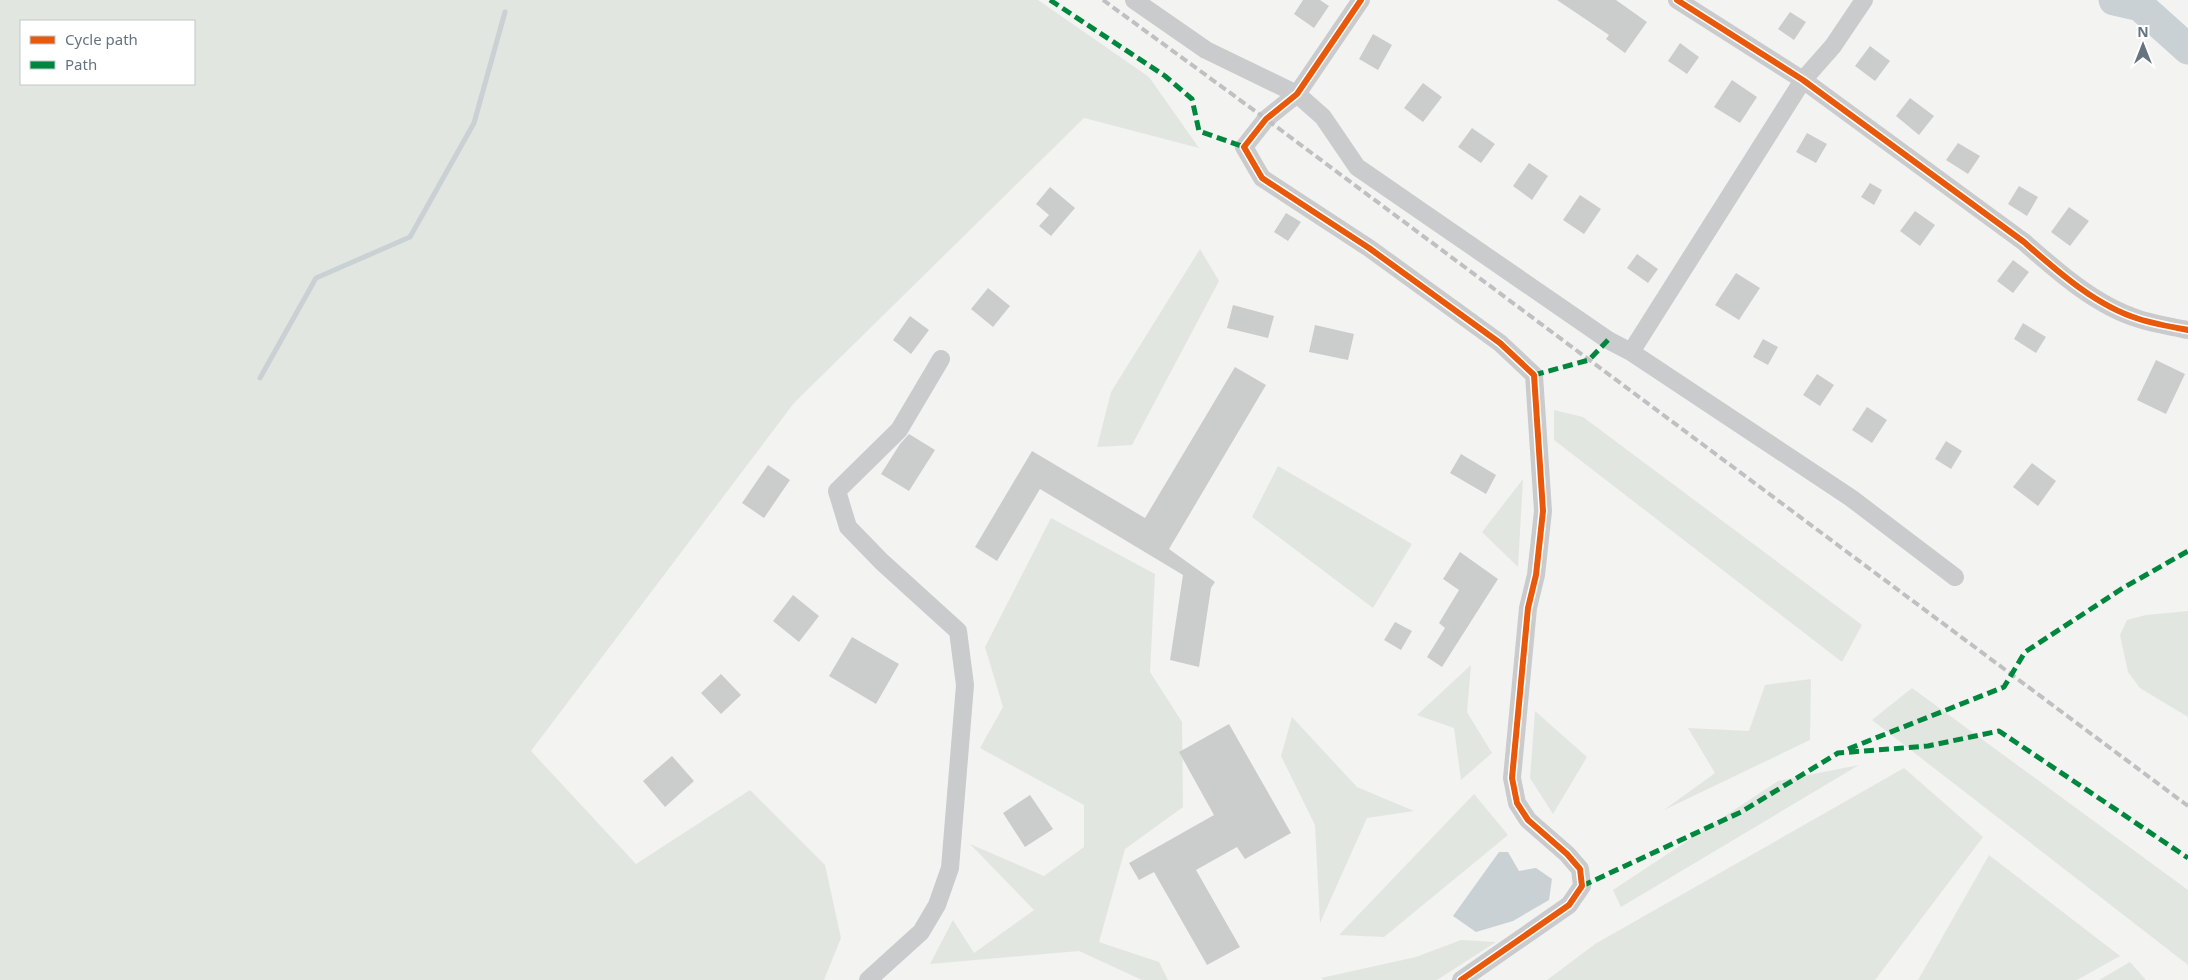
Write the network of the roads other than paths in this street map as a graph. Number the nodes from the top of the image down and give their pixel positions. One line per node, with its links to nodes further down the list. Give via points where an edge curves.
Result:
1 (1134, 0): 6 (street, via 1206,50)
2 (1361, 0): 6 (street)
3 (1677, 0): 5 (street)
4 (1864, 0): 5 (street, via 1833,46)
5 (1802, 80): 7 (street, via 2024,242 2096,299 2137,319); 8 (street)
6 (1297, 94): 8 (street, via 1323,116 1357,167 1608,340); 12 (street, via 1266,119 1244,147 1262,178 1368,248 1500,343 1534,375 1544,511 1536,575 1528,608 1512,778 1518,804 1528,820 1580,869 1582,886 1569,905)
7 (2188, 330)
8 (1631, 352): 10 (street, via 1851,498)
9 (941, 359): 11 (street, via 899,430 837,491 848,527 958,631 965,685 950,868 937,905 921,932)
10 (1955, 576)
11 (868, 980)
12 (1461, 980)

